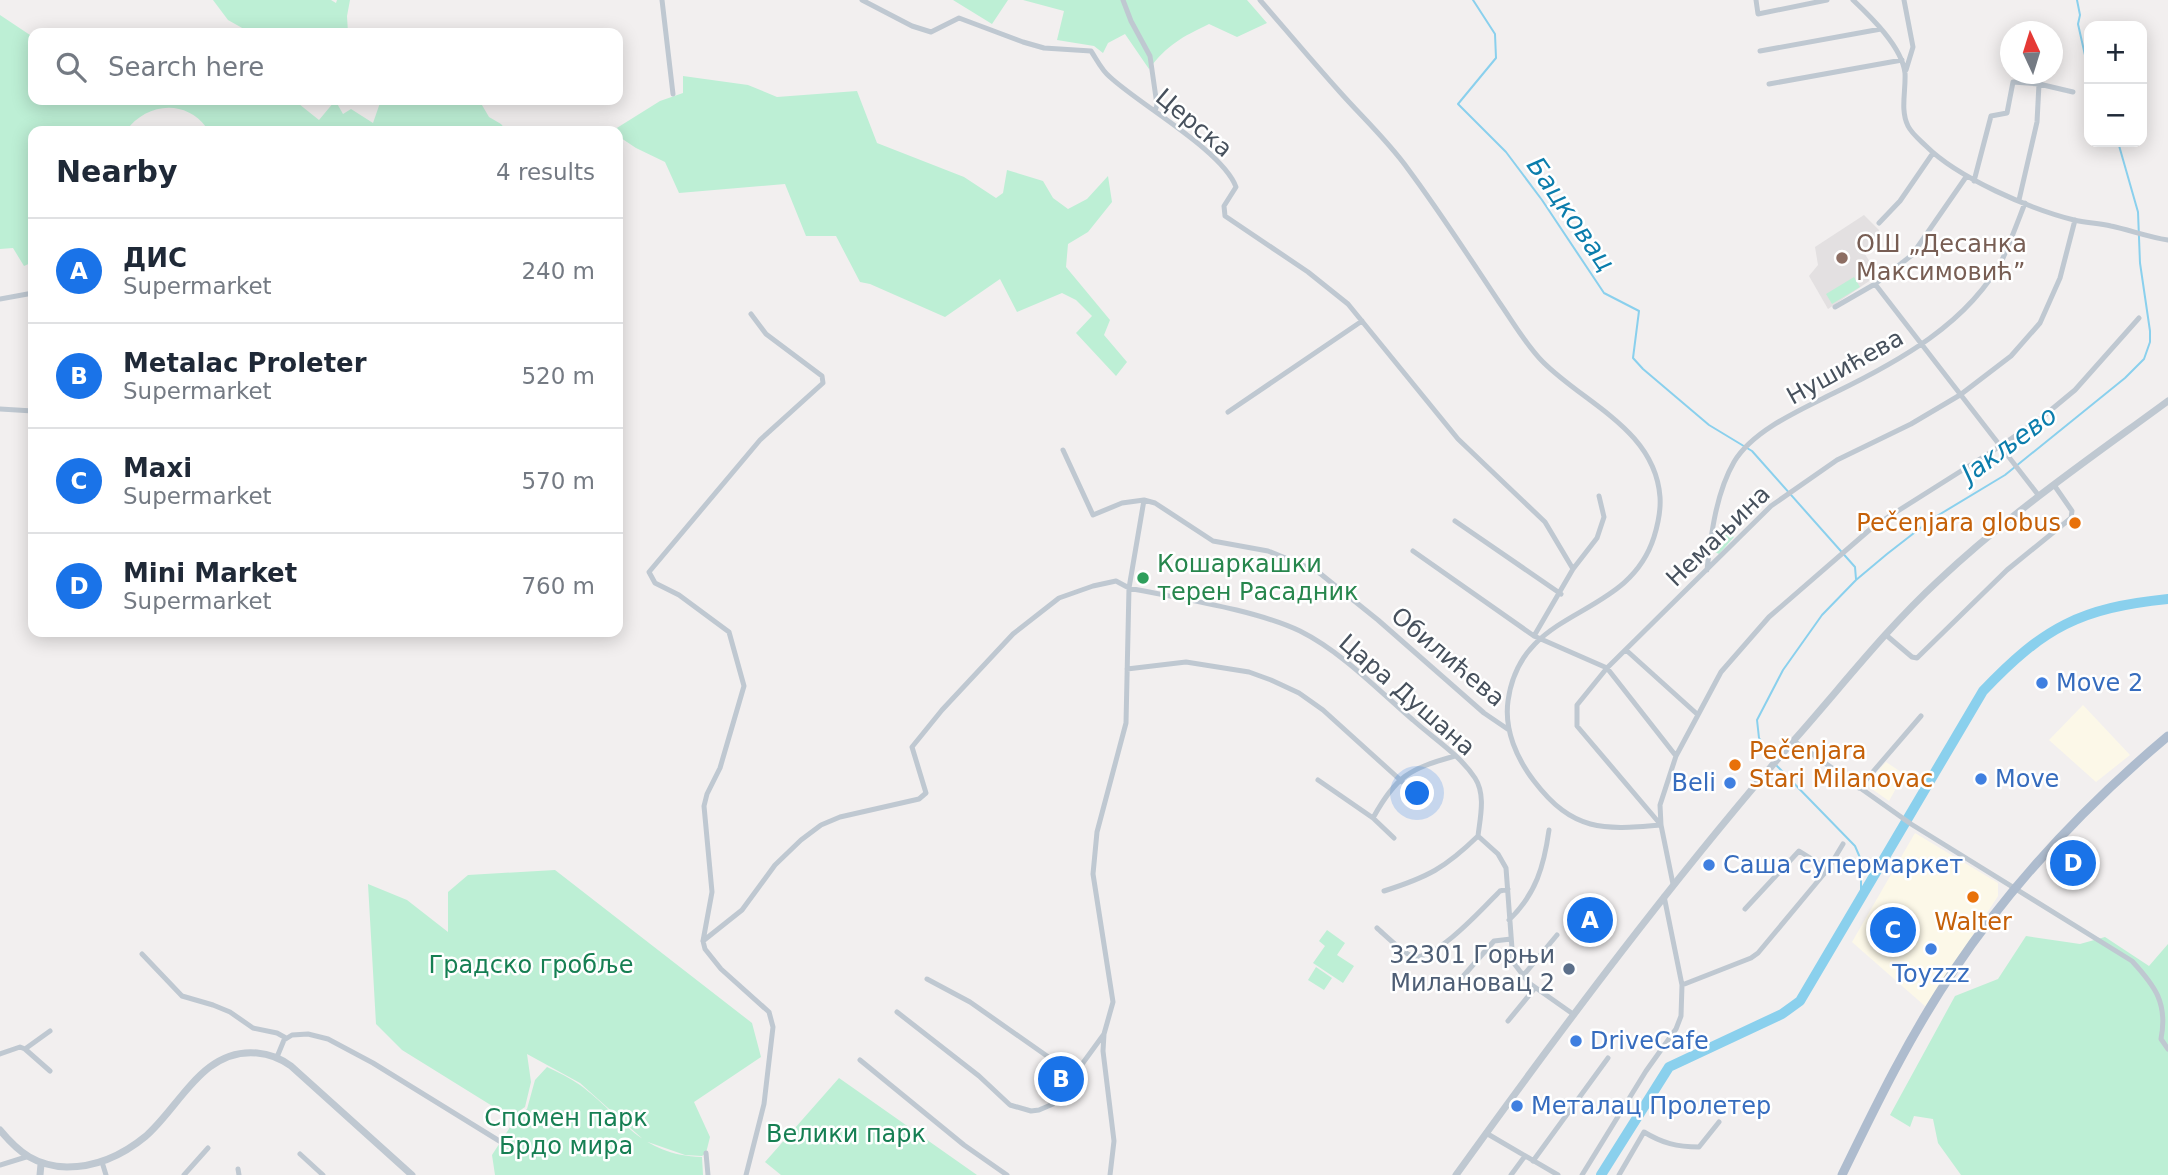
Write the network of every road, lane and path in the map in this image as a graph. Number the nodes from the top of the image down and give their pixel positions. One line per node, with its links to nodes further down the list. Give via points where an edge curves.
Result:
1 (662, 0): 17 (street)
2 (862, 0): 18 (street, Церска, via 931,32 959,18 1044,48 1091,51 1108,76)
3 (1123, 0): 18 (street, via 1150,56)
4 (1260, 0): 52 (street, via 1407,167 1540,358 1634,437 1652,464 1660,510 1642,564 1613,593)
5 (1756, 0): 6 (street, via 1758,14)
6 (1827, 0)
7 (1853, 0): 9 (street)
8 (1904, 0): 12 (street, via 1913,47)
9 (1881, 29): 10 (street); 11 (street)
10 (1760, 51)
11 (1902, 60): 12 (street); 13 (street)
12 (1905, 73): 19 (street, via 1904,116 1909,129)
13 (1769, 84)
14 (2013, 84): 21 (street, via 2007,113 1991,116)
15 (2039, 84): 16 (street); 22 (street, Нушићева)
16 (2073, 92)
17 (673, 94)
18 (1155, 111): 32 (street, Церска, via 1214,157 1233,181 1236,187 1224,206 1225,216 1325,284)
19 (1933, 153): 20 (street); 24 (street)
20 (1966, 177): 21 (street); 26 (street, via 1912,255)
21 (1974, 180): 22 (street)
22 (2022, 202): 23 (street); 33 (street, Нушићева, via 2002,259 1968,306)
23 (2075, 220): 25 (street); 34 (street, Немањина, via 2060,278 2040,323 2011,356)
24 (1879, 223)
25 (2168, 240)
26 (1875, 285): 29 (street); 33 (street)
27 (28, 294): 28 (street)
28 (0, 299)
29 (1835, 307)
30 (751, 314): 84 (street, via 765,334 822,376 823,383 760,440 649,572 655,583 729,632 744,686 704,806 712,892)
31 (2139, 318): 39 (street, via 2075,390)
32 (1362, 321): 38 (street); 47 (street, Церска, via 1458,439 1545,522)
33 (1922, 344): 34 (street); 48 (street, Нушићева, via 1748,444 1735,461 1722,494)
34 (1960, 395): 39 (street); 48 (street, Немањина, via 1837,460 1771,506)
35 (2168, 401): 41 (street)
36 (0, 409): 37 (street)
37 (28, 411)
38 (1228, 412)
39 (1999, 447): 43 (street); 56 (street, via 1874,526 1839,555 1769,617 1721,672)
40 (1063, 450): 44 (street, via 1093,515)
41 (2053, 485): 43 (street); 51 (street, via 2072,511 2071,518 2007,570 1917,658)
42 (1599, 496): 47 (street, via 1604,517 1597,538)
43 (2039, 496): 51 (street, via 1942,577)
44 (1144, 500): 49 (street); 58 (street, Обилићева, via 1213,541 1268,551 1317,571)
45 (1455, 521): 50 (street)
46 (1412, 551): 52 (street)
47 (1573, 569): 50 (street)
48 (1707, 570): 53 (street, Немањина)
49 (1129, 588): 55 (street); 61 (street, Цара Душана, via 1246,613 1299,631 1351,667); 84 (street, Цара Душана, via 1116,581 1059,598 1013,634 912,747 926,793 919,799 821,825 775,865 742,910)
50 (1560, 594): 52 (street)
51 (1886, 635): 60 (street)
52 (1536, 637): 54 (street); 58 (street, via 1510,687)
53 (1626, 650): 54 (street, Немањина); 56 (street)
54 (1607, 668): 62 (street); 68 (street, Немањина, via 1577,705 1577,726)
55 (1127, 669): 63 (street, via 1186,662 1271,680 1323,710); 95 (street, via 1126,723 1097,832 1093,874 1113,1002)
56 (1697, 714): 62 (street)
57 (1921, 716): 65 (street)
58 (1508, 730): 68 (street, via 1524,769 1557,806 1606,829)
59 (2168, 736): 76 (main road, via 2078,819)
60 (1794, 741): 65 (street); 74 (street)
61 (1455, 756): 63 (street); 70 (street, Цара Душана, via 1480,790)
62 (1676, 756): 68 (street, via 1660,805)
63 (1399, 779): 66 (street); 67 (street)
64 (1318, 780): 67 (street)
65 (1859, 788): 76 (street)
66 (1418, 796)
67 (1373, 818): 71 (street)
68 (1661, 825): 74 (street)
69 (1549, 830): 80 (street, via 1540,877)
70 (1478, 836): 75 (street, via 1504,863); 77 (street, via 1441,868)
71 (1394, 838)
72 (1843, 844): 73 (street)
73 (1828, 869): 79 (street, via 1799,851); 89 (street, via 1758,953)
74 (1673, 884): 78 (street)
75 (1508, 889): 80 (street); 81 (street, via 1500,891 1446,942 1421,956 1411,956)
76 (2014, 889): 98 (street, via 2132,961 2164,1005 2161,1039); 132 (main road, via 1933,1004)
77 (1384, 891)
78 (1664, 896): 89 (street); 92 (street)
79 (1745, 909)
80 (1509, 920): 83 (street)
81 (1377, 928)
82 (1557, 935): 86 (street)
83 (1511, 939): 86 (street, via 1513,962); 88 (street, via 1494,941)
84 (703, 941): 124 (street, via 721,969 769,1012 773,1027 764,1104)
85 (142, 954): 96 (street, via 177,993 218,1006 253,1028)
86 (1522, 977): 90 (street)
87 (926, 979): 104 (street, via 970,1002)
88 (1459, 981)
89 (1682, 985): 130 (street, via 1682,1016 1676,1029)
90 (1535, 988): 92 (street); 93 (street)
91 (897, 1012): 104 (street, via 1019,1109 1039,1111 1054,1104)
92 (1573, 1014): 107 (street)
93 (1508, 1021)
94 (50, 1031): 97 (street)
95 (1104, 1034): 104 (street); 126 (street, via 1114,1141)
96 (286, 1038): 100 (street); 108 (street, via 308,1034 340,1044)
97 (25, 1049): 99 (street); 103 (street)
98 (2168, 1049)
99 (0, 1054)
100 (277, 1057): 115 (street, via 244,1053 219,1059 147,1135); 122 (street)
101 (1608, 1058): 114 (street)
102 (860, 1060): 125 (street)
103 (50, 1071)
104 (1074, 1075)
105 (1719, 1122): 131 (street, via 1699,1147 1661,1142 1644,1132)
106 (0, 1130): 113 (street)
107 (1486, 1133): 112 (street); 127 (street)
108 (501, 1142)
109 (208, 1148): 120 (street)
110 (706, 1153): 123 (street)
111 (300, 1154): 121 (street)
112 (1525, 1156): 114 (street); 128 (street)
113 (26, 1157): 116 (street); 117 (street)
114 (1533, 1161): 129 (street)
115 (102, 1162): 116 (street, via 77,1167); 119 (street)
116 (41, 1164): 118 (street)
117 (0, 1165)
118 (40, 1175)
119 (106, 1175)
120 (184, 1175)
121 (323, 1175)
122 (412, 1175)
123 (708, 1175)
124 (746, 1175)
125 (1007, 1175)
126 (1110, 1175)
127 (1455, 1175)
128 (1511, 1175)
129 (1558, 1175)
130 (1582, 1175)
131 (1619, 1175)
132 (1842, 1175)

